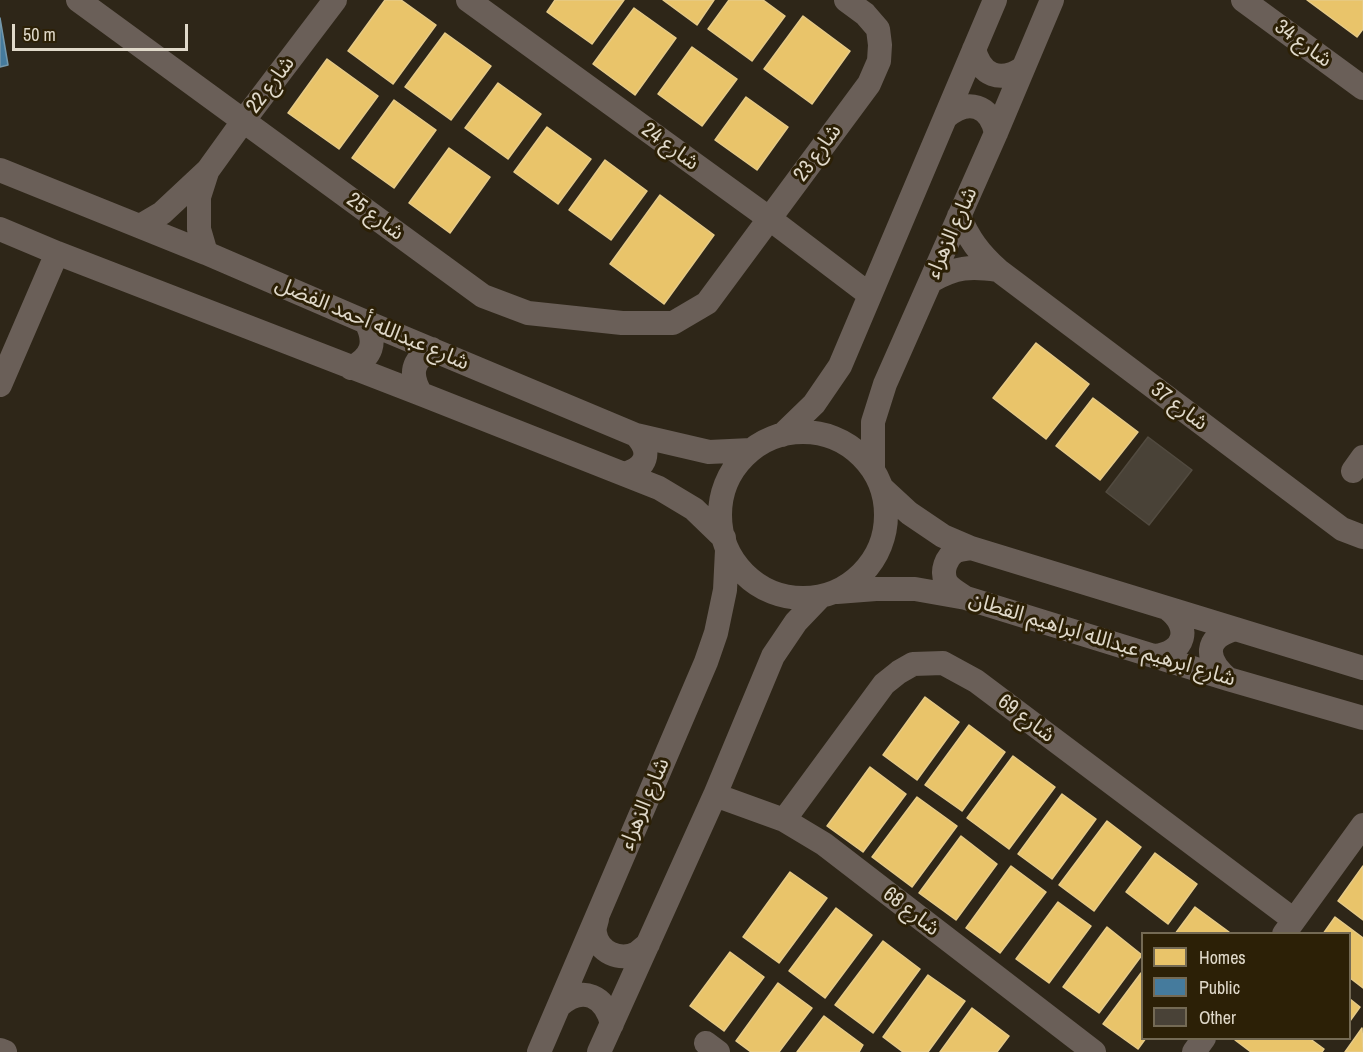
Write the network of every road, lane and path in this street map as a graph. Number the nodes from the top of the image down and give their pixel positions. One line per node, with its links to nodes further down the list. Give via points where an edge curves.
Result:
1 (78, 0): 12 (street, شارع 25)
2 (335, 0): 12 (street, شارع 22)
3 (468, 0): 17 (street, شارع 24)
4 (846, 0): 17 (street, شارع 23, via 878,29 879,61 869,84)
5 (995, 0): 8 (street)
6 (1052, 0): 9 (street, شارع الزهراء)
7 (1246, 1): 10 (street, شارع 34)
8 (974, 49): 9 (street, via 983,69 992,75 1014,74); 11 (street)
9 (1023, 68): 13 (street, شارع الزهراء)
10 (1363, 88)
11 (946, 117): 13 (street, via 966,106 977,107 987,113); 24 (street)
12 (243, 120): 15 (street, شارع 22); 25 (street, شارع 25, via 483,296 528,313 622,323 672,323)
13 (996, 133): 16 (street, شارع الزهراء)
14 (0, 170): 18 (street, شارع عبدالله أحمد الفضل)
15 (208, 170): 18 (street, شارع 22, via 162,213); 21 (street, شارع 22, via 199,197 199,229)
16 (959, 216): 22 (street, شارع 37, via 975,246); 23 (street, شارع الزهراء)
17 (770, 219): 24 (street, شارع 24); 25 (street, شارع 23)
18 (140, 226): 21 (street, شارع عبدالله أحمد الفضل)
19 (0, 229): 20 (street)
20 (57, 253): 28 (street); 29 (street)
21 (206, 253): 26 (street, شارع عبدالله أحمد الفضل)
22 (998, 270): 23 (street, via 965,268); 36 (street, شارع 37, via 1342,529)
23 (931, 280): 35 (street, شارع الزهراء, via 885,384 873,422)
24 (870, 295): 32 (street, via 840,366 814,404)
25 (707, 303)
26 (366, 322): 27 (street, شارع عبدالله أحمد الفضل); 28 (street, via 371,349)
27 (432, 349): 30 (street, via 422,354 413,374); 31 (street, شارع عبدالله أحمد الفضل)
28 (351, 368): 30 (street)
29 (0, 385)
30 (421, 394): 34 (street)
31 (636, 435): 33 (street, شارع عبدالله أحمد الفضل, via 709,452); 34 (street, via 644,443 646,453 635,471)
32 (782, 435): 33 (street); 35 (street, via 821,434 841,441 859,453)
33 (751, 450): 37 (street, via 728,478 722,495 720,514)
34 (624, 474): 37 (street, via 694,509)
35 (878, 480): 38 (street, via 909,513 943,536); 39 (street, via 887,511 876,558 860,577)
36 (1363, 537)
37 (726, 544): 39 (street, via 737,566 770,592 789,598); 50 (street, شارع الزهراء, via 725,590 716,633)
38 (971, 548): 40 (street, via 958,550 949,557 944,569 946,582); 41 (street)
39 (827, 596): 40 (street, شارع ابرهيم عبدالله ابراهيم القطان, via 876,589 915,589); 47 (street, via 796,622 773,656)
40 (966, 598): 43 (street, شارع ابرهيم عبدالله ابراهيم القطان)
41 (1168, 609): 42 (street); 43 (street, via 1182,626 1182,638 1166,655)
42 (1236, 629): 44 (street); 45 (street, via 1223,632 1211,650 1212,661)
43 (1155, 656): 45 (street, شارع ابرهيم عبدالله ابراهيم القطان)
44 (1363, 669)
45 (1228, 679): 46 (street, شارع ابرهيم عبدالله ابراهيم القطان)
46 (1363, 718)
47 (716, 795): 48 (street, شارع 68); 52 (street)
48 (784, 820): 51 (street, شارع 69, via 884,684 913,664 943,663 976,681); 59 (street, شارع 68, via 824,844)
49 (1363, 825): 51 (street)
50 (597, 919): 52 (street, via 595,932 600,945 610,954 624,957); 53 (street, شارع الزهراء)
51 (1289, 927)
52 (648, 944): 54 (street)
53 (560, 1005): 54 (street, via 569,997 592,996 602,1002); 57 (street, شارع الزهراء)
54 (612, 1024): 58 (street)
55 (0, 1050): 56 (street)
56 (5, 1052)
57 (539, 1052)
58 (599, 1052)
59 (1094, 1052)

